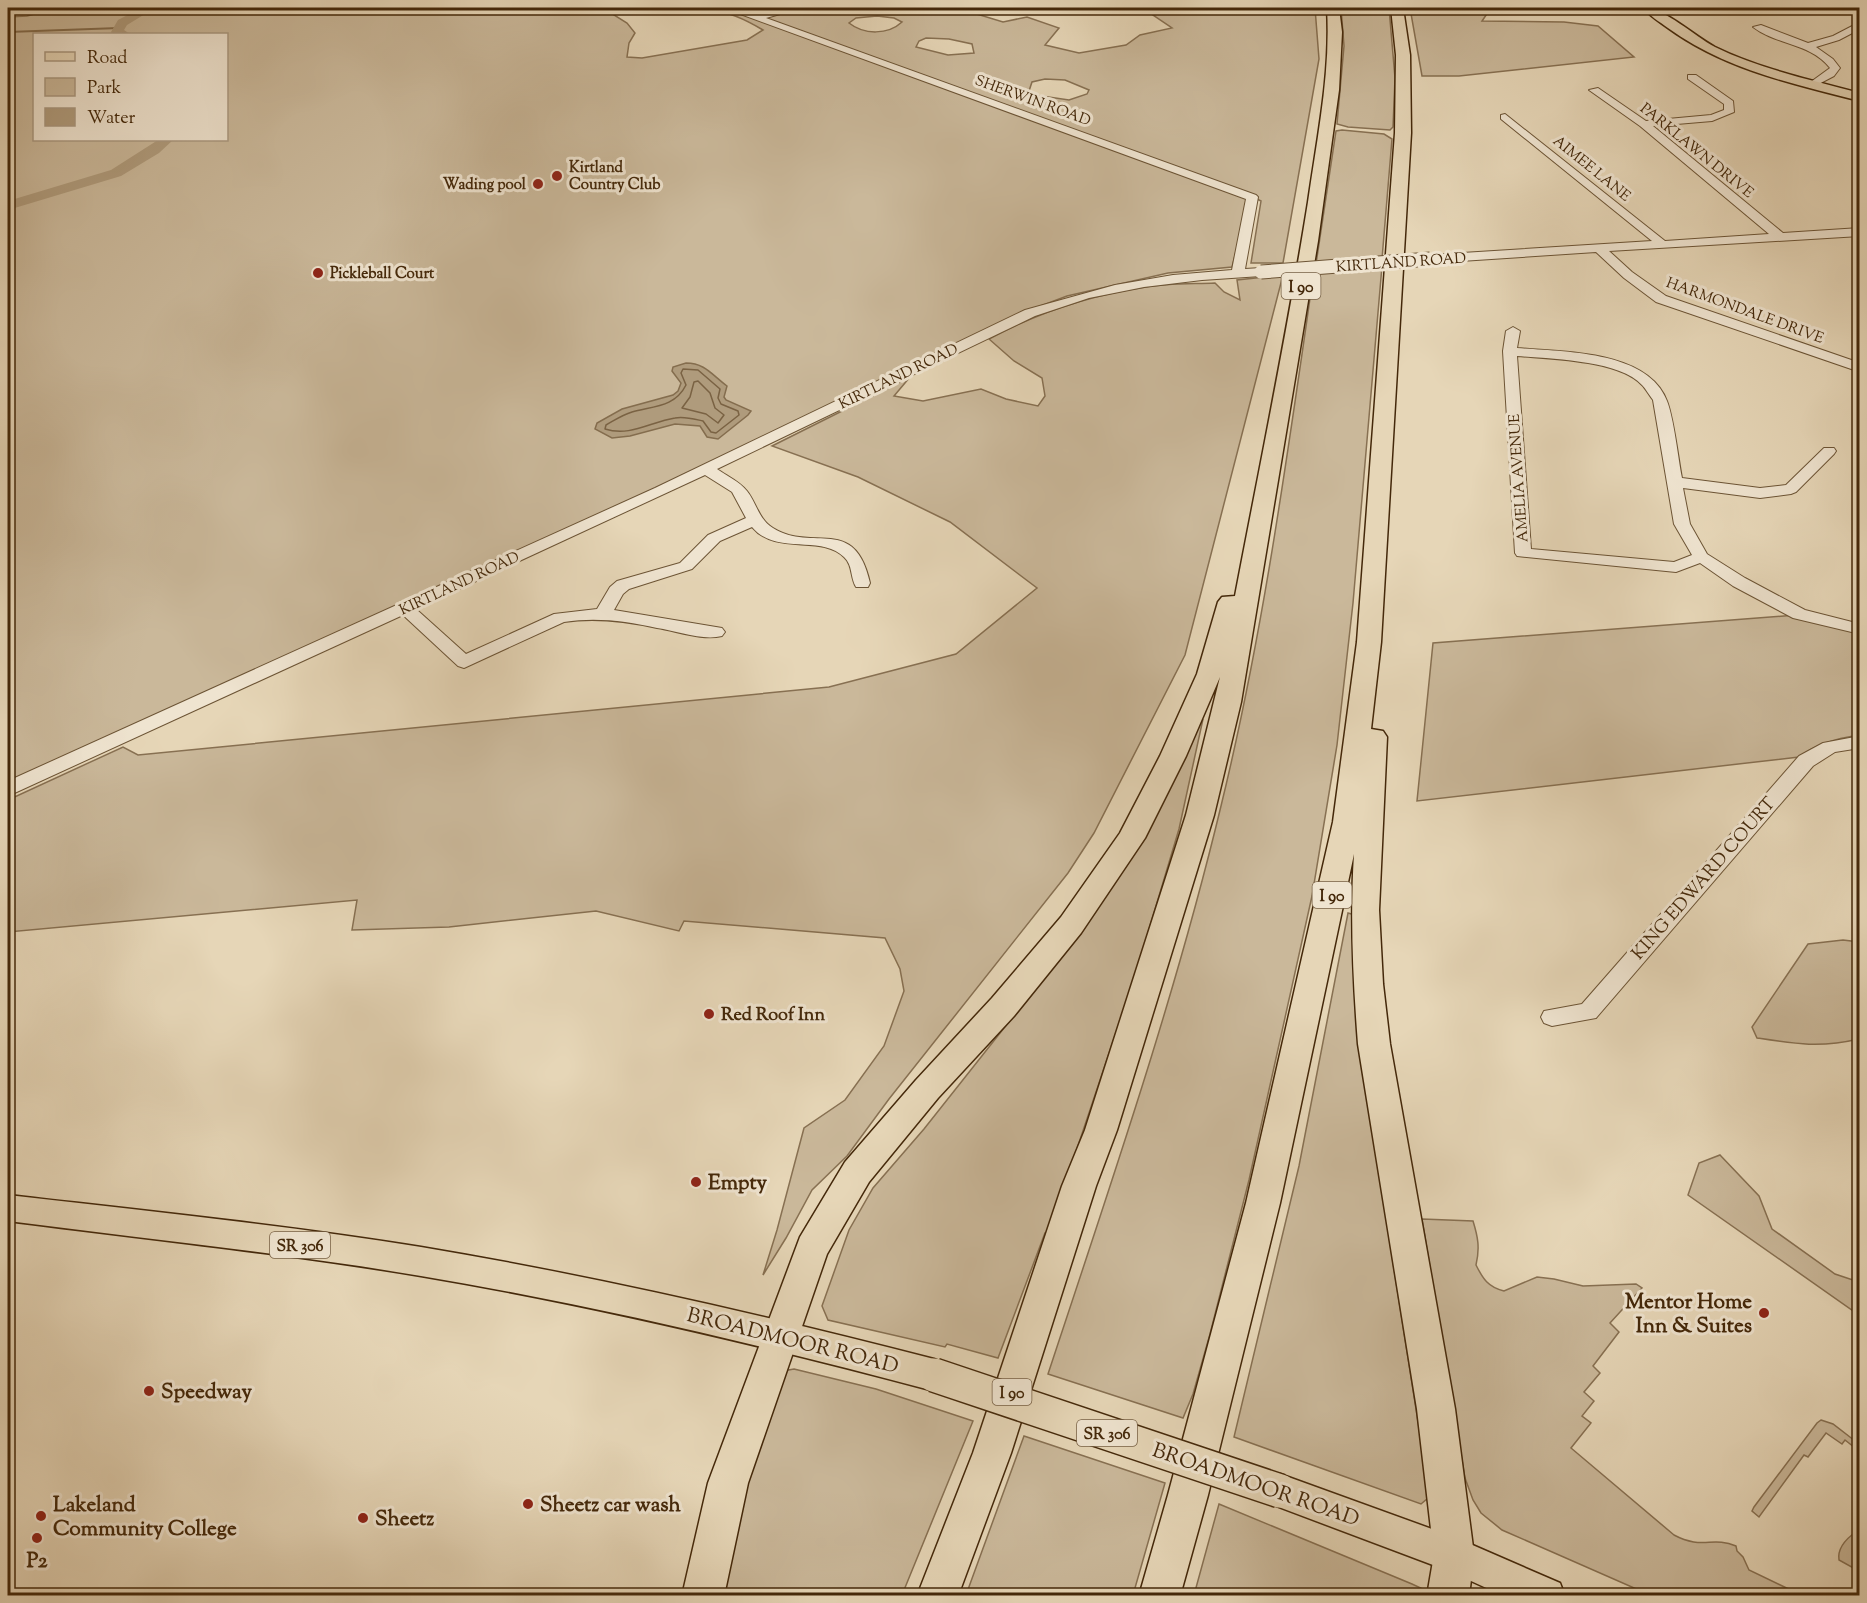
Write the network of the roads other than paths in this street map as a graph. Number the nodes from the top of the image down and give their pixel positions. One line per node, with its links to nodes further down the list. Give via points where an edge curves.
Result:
1 (729, 8): 6 (street, SHERWIN ROAD)
2 (791, 8): 6 (street)
3 (1333, 8): 25 (highway, I 90, via 1330,109)
4 (1397, 8): 29 (highway, I 90, via 1403,55 1403,134)
5 (1648, 8): 11 (main road, via 1717,53)
6 (757, 18): 20 (street, SHERWIN ROAD, via 1252,197)
7 (1860, 25): 9 (street, via 1836,38)
8 (1758, 27): 9 (street)
9 (1806, 46): 11 (street, via 1832,61 1834,68)
10 (1692, 77): 15 (street, via 1729,103 1729,112 1712,118)
11 (1813, 84): 13 (main road)
12 (1594, 90): 15 (street, PARKLAWN DRIVE)
13 (1860, 97)
14 (1505, 117): 18 (street, AIMEE LANE)
15 (1644, 124): 17 (street, PARKLAWN DRIVE)
16 (1860, 232): 17 (street, KIRTLAND ROAD)
17 (1780, 237): 18 (street, KIRTLAND ROAD)
18 (1661, 243): 19 (street, KIRTLAND ROAD)
19 (1598, 248): 20 (street, KIRTLAND ROAD, bridge); 23 (street, HARMONDALE DRIVE, via 1660,299)
20 (1238, 273): 26 (street, KIRTLAND ROAD, via 1163,280 1053,304)
21 (1513, 331): 22 (street, AMELIA AVENUE)
22 (1510, 351): 27 (street, via 1598,360 1646,380 1660,400); 30 (street, AMELIA AVENUE)
23 (1860, 368)
24 (1828, 451): 27 (street, via 1791,489 1760,493)
25 (1268, 468): 42 (highway, via 1209,674 1131,838 1071,925 857,1172 812,1248); 45 (highway, I 90, via 1228,702 1200,815 1101,1130 996,1442)
26 (706, 469): 28 (street, via 738,490); 34 (street, KIRTLAND ROAD)
27 (1675, 482): 31 (street, via 1682,524)
28 (754, 520): 33 (street, via 766,532 788,540 842,547 856,560); 35 (street, via 714,538 686,566 623,585 615,591)
29 (1375, 546): 43 (highway, via 1376,696 1365,910 1368,984 1407,1253 1436,1409); 46 (highway, I 90, via 1369,642 1347,822 1263,1203)
30 (1522, 553): 31 (street, AMELIA AVENUE, via 1676,567); 32 (street)
31 (1701, 557): 36 (street, via 1800,614)
32 (1539, 571)
33 (862, 583)
34 (405, 608): 35 (street, via 464,662 560,618); 39 (street, KIRTLAND ROAD)
35 (603, 614): 37 (street)
36 (1860, 629)
37 (716, 632)
38 (1860, 742): 40 (street, KING EDWARD COURT, via 1830,747 1806,761 1588,1012)
39 (8, 789)
40 (1552, 1017)
41 (8, 1208): 42 (main road, BROADMOOR ROAD / SR 306, via 414,1261 562,1287)
42 (780, 1334): 43 (main road, BROADMOOR ROAD / SR 306, bridge, via 934,1375 1280,1491); 44 (highway, via 728,1483)
43 (1454, 1555): 47 (highway); 48 (main road, BROADMOOR ROAD / SR 306)
44 (703, 1596)
45 (937, 1596)
46 (1159, 1596)
47 (1448, 1596)
48 (1547, 1596)

